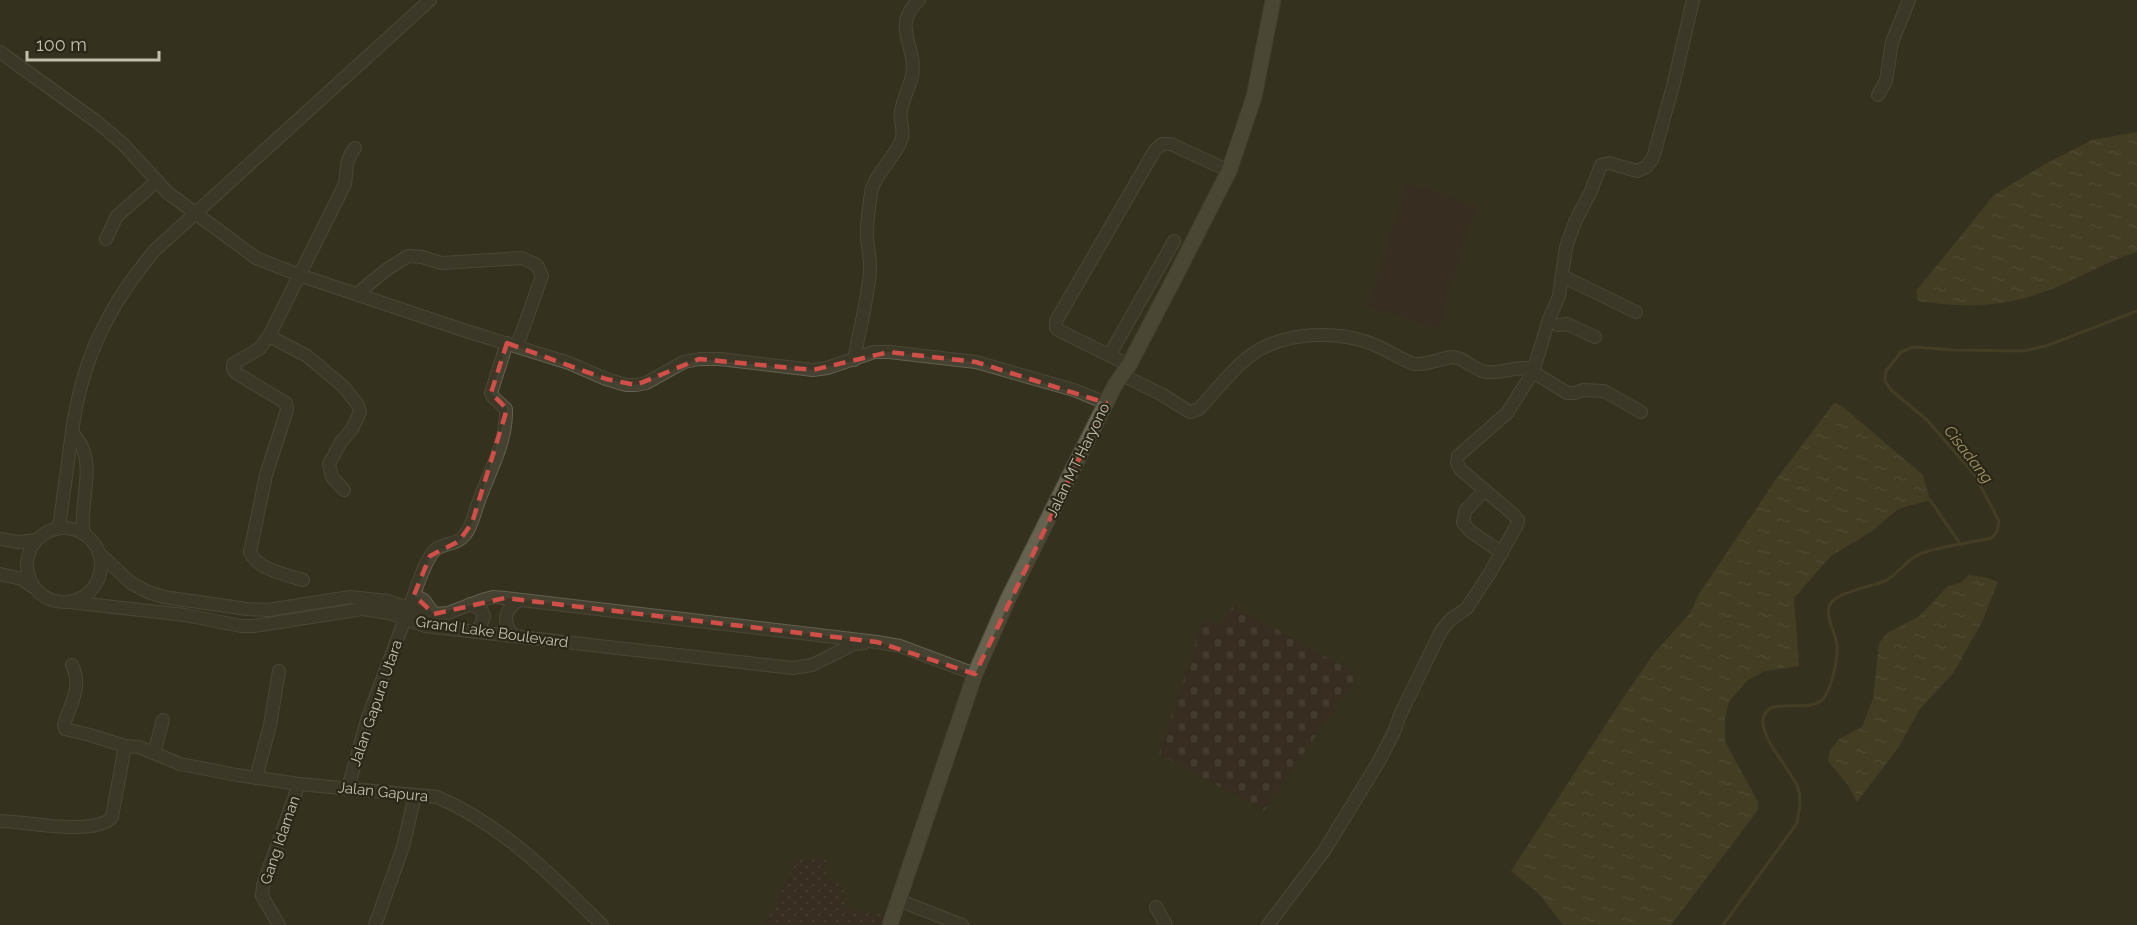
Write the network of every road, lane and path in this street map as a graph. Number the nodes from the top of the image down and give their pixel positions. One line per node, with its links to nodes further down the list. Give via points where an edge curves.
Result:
1 (430, 0): 11 (street)
2 (919, 0): 23 (street, via 905,24 913,63 900,111 901,140 871,192 867,232 870,269)
3 (1273, 0): 9 (main road, Jalan MT Haryono, via 1254,97)
4 (1693, 0): 15 (street, via 1653,158 1637,171 1609,163 1601,165 1566,247)
5 (1909, 0): 7 (street, via 1892,42 1886,81)
6 (0, 52): 10 (street, via 97,122)
7 (1878, 94)
8 (355, 148): 14 (street, via 349,155 345,184)
9 (1229, 171): 22 (street, via 1171,144 1162,144 1155,150 1056,321 1060,331); 24 (main road, Jalan MT Haryono)
10 (157, 181): 11 (street); 12 (street, via 117,216)
11 (196, 212): 14 (street, via 256,258); 28 (street, via 155,249 104,322 80,385)
12 (106, 239)
13 (1174, 241): 22 (street)
14 (299, 275): 16 (street); 19 (street)
15 (1562, 276): 17 (street); 18 (street)
16 (357, 294): 21 (street); 21 (street, via 408,256 441,262 522,258 537,265 542,276)
17 (1636, 312)
18 (1554, 326): 20 (street, via 1567,324); 25 (street)
19 (269, 336): 29 (street, via 308,356 344,387 358,405 360,412 352,429 329,464 332,477); 38 (street, via 258,349 233,364 236,373 286,403 287,410 266,475 250,552 266,568)
20 (1595, 337)
21 (512, 345): 23 (street, via 626,385 646,383 684,362 699,359 813,370); 40 (street, Jalan Gapura Utara, via 491,393 506,409 505,432 472,523 459,541 437,548 430,556)
22 (1110, 354): 24 (street)
23 (854, 360): 26 (street, via 874,352 889,352 976,362 1074,390)
24 (1125, 370): 25 (street, via 1191,412 1199,409 1246,359 1264,348 1305,335 1348,336 1414,364 1453,356 1488,372); 26 (main road, Jalan MT Haryono)
25 (1533, 370): 27 (street, via 1567,393 1604,391); 30 (street, via 1507,413 1459,453 1457,463 1461,470)
26 (1106, 404): 51 (main road, Jalan MT Haryono, via 1008,599)
27 (1641, 412)
28 (72, 432): 31 (street); 32 (street, via 85,453)
29 (344, 490)
30 (1485, 490): 36 (street, via 1518,520); 36 (street, via 1465,511 1463,523)
31 (59, 528): 32 (street); 34 (street)
32 (84, 534): 35 (street)
33 (0, 539): 34 (street)
34 (36, 540): 39 (street, via 26,563)
35 (100, 554): 42 (street, via 101,567 95,585 81,598); 44 (street, Grand Lake Boulevard, via 131,583 164,597 268,610 350,597 388,601)
36 (1502, 554): 68 (street, via 1467,608 1441,631 1379,761 1324,851)
37 (0, 573): 39 (street, via 22,579)
38 (303, 580)
39 (34, 588): 42 (street, via 50,599)
40 (414, 595): 44 (street, Jalan Gapura Utara); 45 (street, via 424,600)
41 (520, 600): 43 (street, Grand Lake Boulevard, via 493,597); 47 (street, via 506,614 507,628); 48 (street, Grand Lake Boulevard)
42 (69, 602): 44 (street, Grand Lake Boulevard, via 185,615 241,626 362,609)
43 (470, 604): 45 (street, Grand Lake Boulevard); 46 (street, via 481,609 484,616)
44 (407, 614): 45 (street, Grand Lake Boulevard); 46 (street, Grand Lake Boulevard, via 425,626); 57 (street, Jalan Gapura Utara, via 368,717)
45 (434, 614)
46 (474, 632): 47 (street, Grand Lake Boulevard)
47 (515, 636): 48 (street, Grand Lake Boulevard, via 793,668 812,665 854,644)
48 (877, 642): 51 (street, Grand Lake Boulevard, via 900,646)
49 (72, 665): 53 (street, Jalan Gapura, via 78,686 65,729)
50 (279, 671): 55 (street)
51 (975, 674): 60 (main road, Jalan MT Haryono)
52 (163, 720): 54 (street)
53 (125, 746): 54 (street, Jalan Gapura); 59 (street, via 112,817 103,824 93,827)
54 (154, 753): 55 (street, Jalan Gapura, via 180,764)
55 (256, 778): 56 (street, Jalan Gapura)
56 (299, 784): 57 (street, Jalan Gapura); 62 (street, Gang Idaman, via 263,885 262,896)
57 (348, 788): 58 (street, Jalan Gapura)
58 (415, 795): 63 (street, via 403,848); 64 (street, Jalan Gapura, via 437,797 457,806 513,841)
59 (0, 821)
60 (898, 900): 65 (main road, Jalan MT Haryono); 66 (street)
61 (1156, 908): 67 (street)
62 (279, 925)
63 (375, 925)
64 (602, 925)
65 (890, 925)
66 (962, 925)
67 (1166, 925)
68 (1268, 925)

